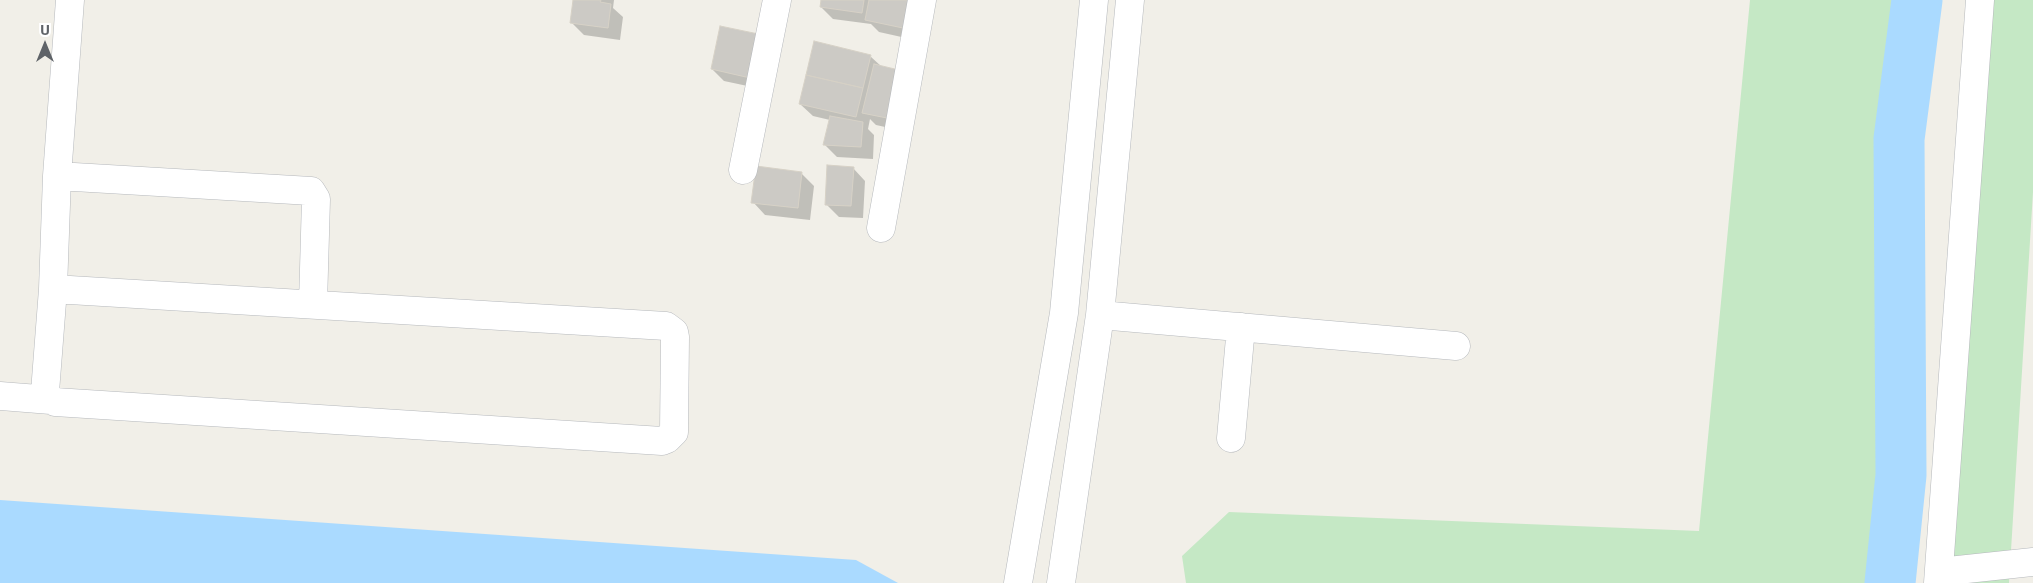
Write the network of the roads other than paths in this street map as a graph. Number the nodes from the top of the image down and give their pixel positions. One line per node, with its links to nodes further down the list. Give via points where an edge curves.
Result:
1 (70, 0): 8 (street)
2 (777, 0): 7 (street)
3 (922, 0): 9 (street)
4 (1094, 0): 20 (street, via 1064,314)
5 (1130, 0): 12 (street)
6 (1980, 0): 19 (street)
7 (743, 170)
8 (57, 176): 10 (street); 11 (street, via 311,191 316,199)
9 (881, 228)
10 (52, 289): 11 (street); 16 (street, via 45,392)
11 (313, 304): 16 (street, via 666,326 675,337 674,432 662,441)
12 (1100, 315): 13 (street); 21 (street)
13 (1241, 327): 14 (street); 17 (street)
14 (1456, 346)
15 (0, 396): 16 (street)
16 (51, 400)
17 (1231, 438)
18 (2033, 562): 19 (street)
19 (1938, 578): 22 (street)
20 (1018, 583)
21 (1061, 583)
22 (1996, 583)

